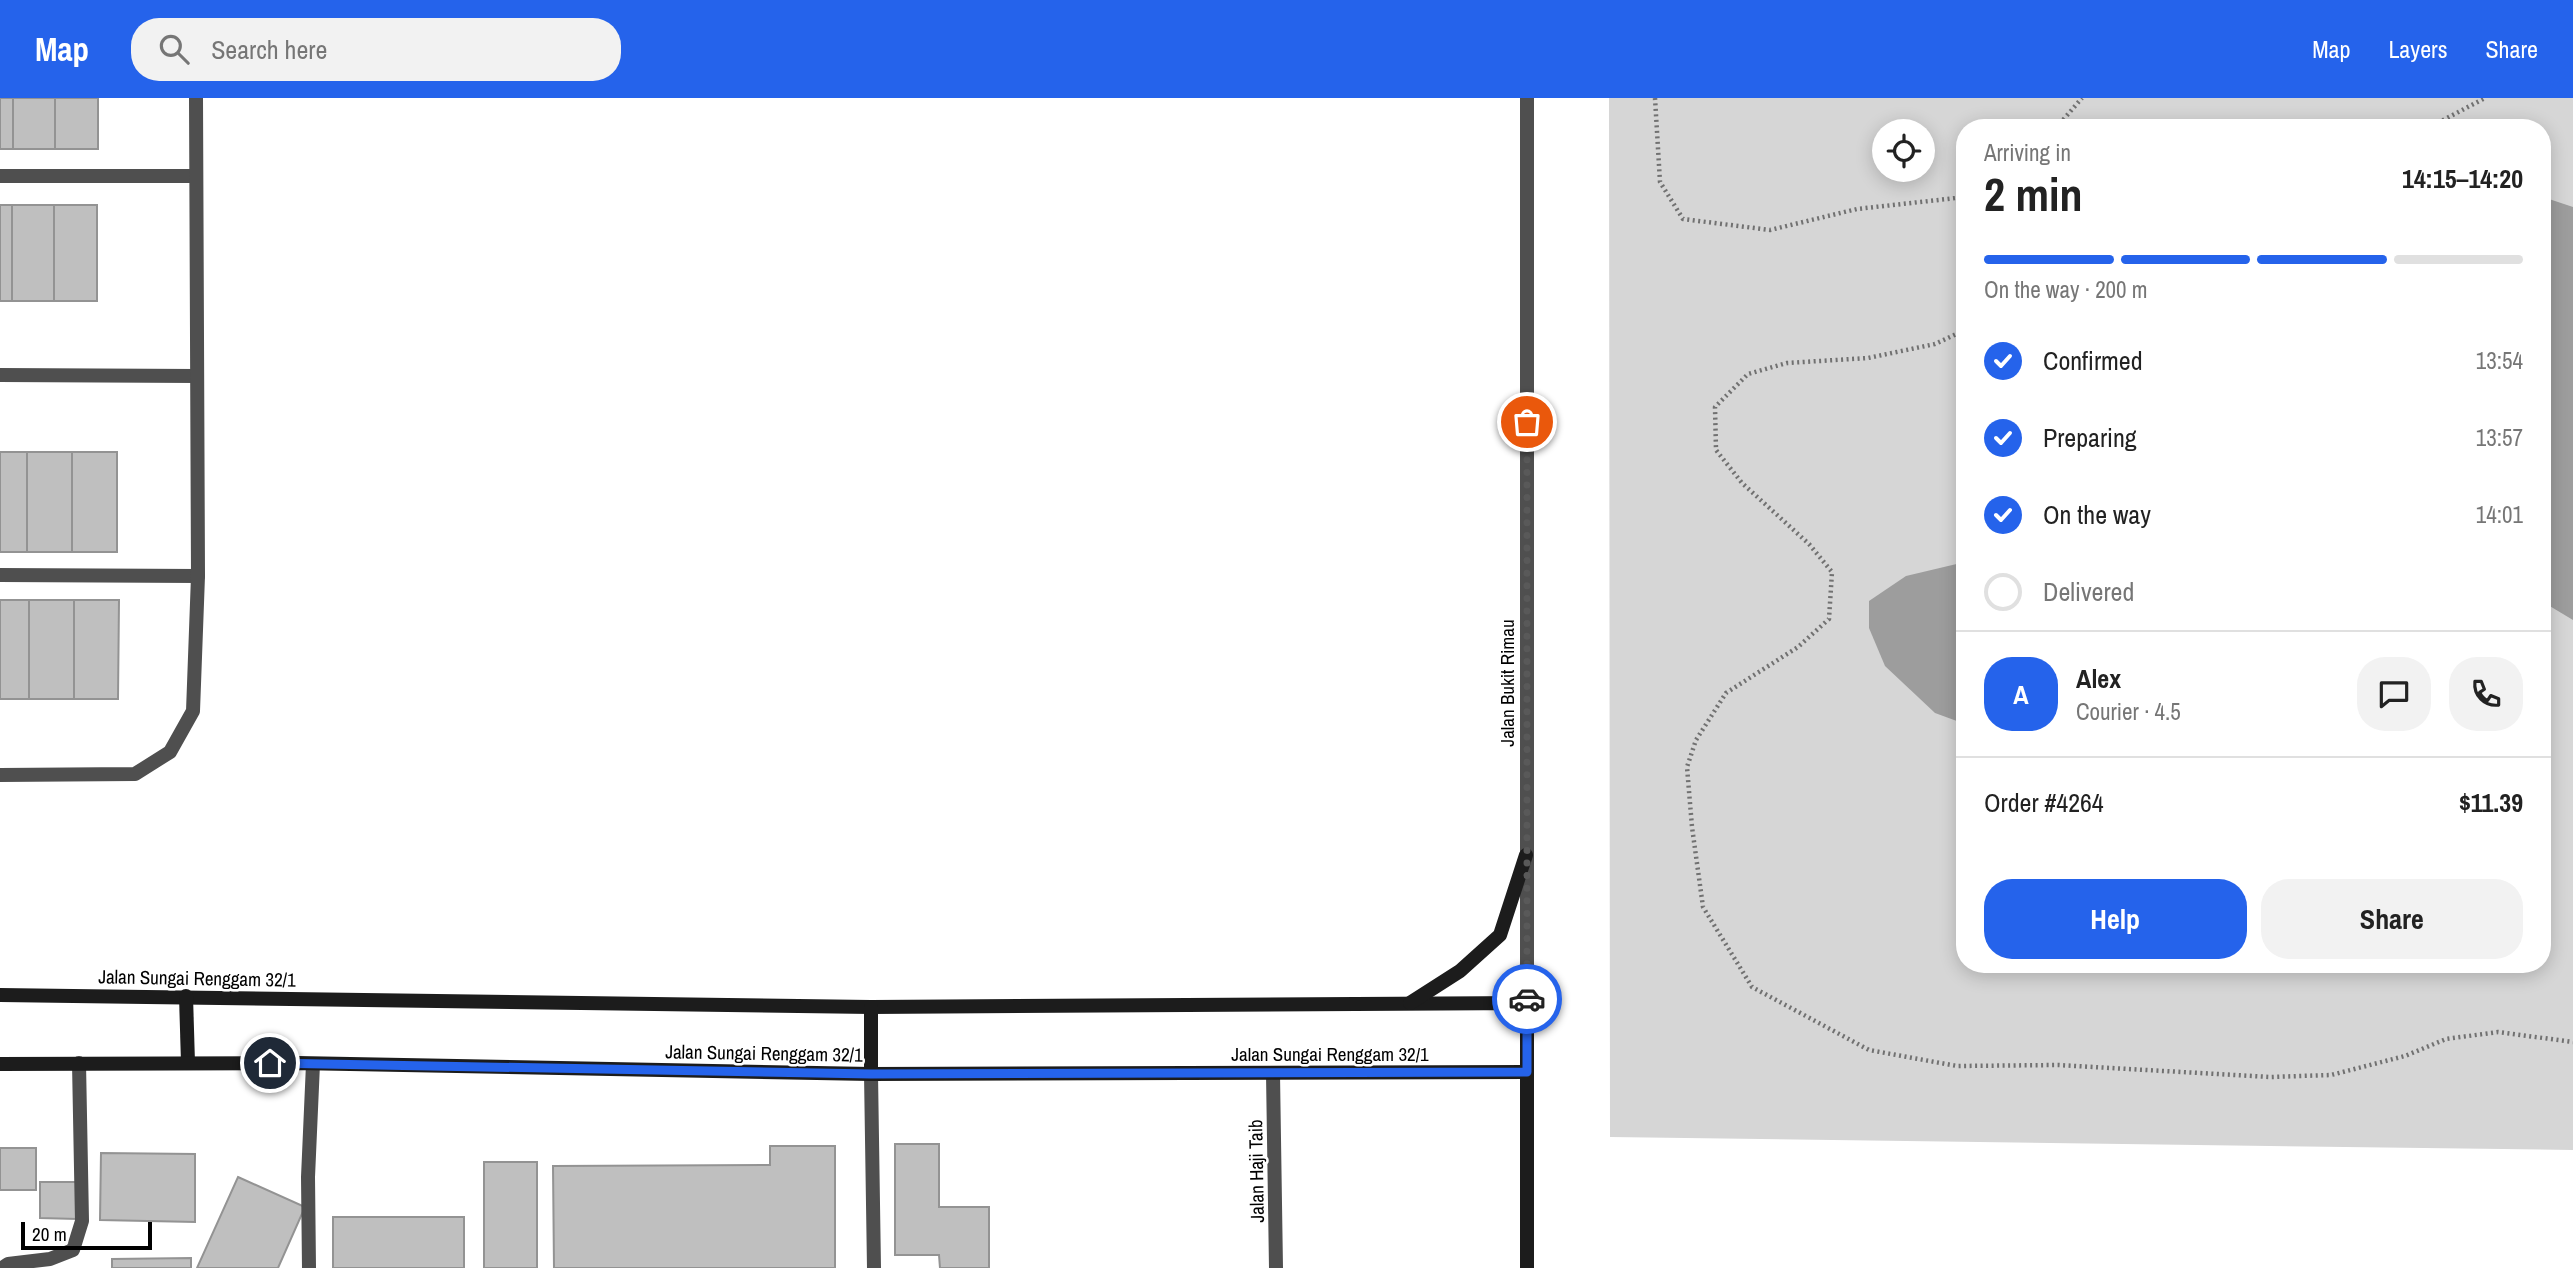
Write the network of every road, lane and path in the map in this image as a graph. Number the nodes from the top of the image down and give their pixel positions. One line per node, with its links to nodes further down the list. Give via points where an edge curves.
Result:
1 (196, 98): 9 (street)
2 (1527, 98): 17 (street, Jalan Bukit Rimau)
3 (1655, 98): 10 (path, via 1660,182 1683,219 1770,230 1857,209)
4 (2082, 98): 6 (path)
5 (2486, 98): 7 (path)
6 (2064, 119)
7 (2445, 119)
8 (0, 176): 9 (street)
9 (196, 176): 13 (street)
10 (1956, 198)
11 (1956, 334): 23 (path, via 1935,344 1868,358 1787,363 1748,374 1715,407 1716,450 1742,483 1809,544 1832,572 1829,619 1798,647 1726,693 1696,740 1687,767 1703,906 1752,987 1869,1050 1957,1066 2331,1075 2405,1056 2446,1039 2498,1032)
12 (0, 375): 13 (street)
13 (197, 376): 15 (street)
14 (0, 575): 15 (street)
15 (198, 576): 16 (street, via 193,711 170,752 135,774)
16 (0, 775)
17 (1526, 855): 20 (street, Jalan Bukit Rimau); 21 (main road, via 1500,935 1460,971)
18 (0, 995): 19 (main road, Jalan Sungai Renggam 32/1)
19 (186, 996): 22 (main road, Jalan Sungai Renggam 32/1); 26 (main road)
20 (1527, 1003): 21 (main road, Jalan Sungai Renggam 32/1); 28 (main road, Jalan Bukit Rimau)
21 (1408, 1004): 22 (main road, Jalan Sungai Renggam 32/1)
22 (871, 1007): 29 (main road)
23 (2573, 1042)
24 (0, 1063): 25 (main road, Jalan Sungai Renggam 32/1)
25 (79, 1063): 26 (main road, Jalan Sungai Renggam 32/1); 31 (street, via 82,1221 73,1250)
26 (188, 1063): 27 (main road, Jalan Sungai Renggam 32/1)
27 (313, 1064): 29 (main road, Jalan Sungai Renggam 32/1); 32 (street)
28 (1527, 1072): 30 (main road, Jalan Sungai Renggam 32/1); 35 (main road, Jalan Bukit Rimau)
29 (871, 1074): 30 (main road, Jalan Sungai Renggam 32/1); 33 (street)
30 (1273, 1074): 34 (street, Jalan Haji Taib)
31 (2, 1268)
32 (309, 1268)
33 (874, 1268)
34 (1276, 1268)
35 (1527, 1268)

